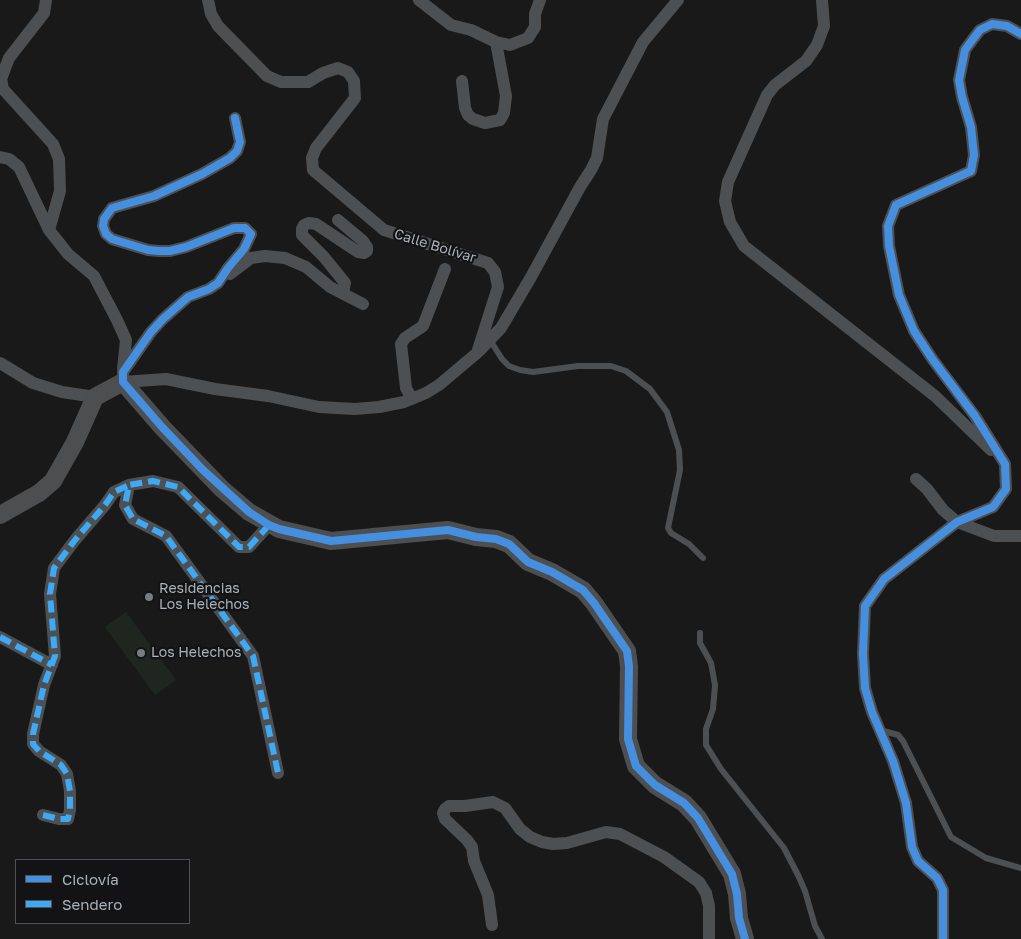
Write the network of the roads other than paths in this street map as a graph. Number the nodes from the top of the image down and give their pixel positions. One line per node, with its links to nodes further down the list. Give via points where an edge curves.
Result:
1 (46, 0): 13 (street, via 44,13 9,58 1,79 3,89 53,144 59,159 60,191)
2 (208, 0): 19 (street, Calle Bolívar, via 218,26 267,76 281,82 308,82 338,68 348,72 354,81 355,98 316,148 312,158 313,170 384,230 488,263 495,272 498,287)
3 (419, 0): 8 (street, via 451,25)
4 (540, 0): 8 (street, via 535,27 528,38 510,45)
5 (678, 0): 18 (street, via 642,42 603,119 597,158 591,170 501,328)
6 (822, 0): 24 (street, via 824,26 817,45 806,61 767,95 728,182 725,201 730,222 744,246 935,396)
7 (1021, 34): 24 (street, via 1007,26 992,24 980,30 965,50 959,80 971,127 974,155 971,171 896,205 888,226 899,295 914,331)
8 (496, 42): 9 (street, via 506,96 500,120 485,123 468,115)
9 (462, 81)
10 (235, 118): 15 (street, via 240,142 238,151 230,158 154,196 112,208 103,226 112,239 159,251 186,247 234,228 246,228 251,234 250,239)
11 (0, 157): 13 (street, via 19,167)
12 (338, 220): 16 (street, via 363,241 367,251 358,252 316,224 304,225 302,234 345,283 344,288)
13 (49, 230): 21 (street, via 68,254 94,276 117,320 126,340)
14 (445, 269): 23 (street, via 423,326 401,344 406,388)
15 (218, 283): 16 (street, via 251,258 265,256 285,258 306,267); 21 (street, via 188,297 163,319)
16 (338, 291): 17 (street)
17 (363, 304)
18 (490, 340): 19 (street); 31 (lane, via 502,359 520,370 533,372 578,366 611,366 626,371 650,389 667,412 679,450 680,470 668,528 671,534 689,544)
19 (477, 353): 23 (street, via 439,386)
20 (0, 363): 22 (street, via 33,383)
21 (123, 377): 22 (street); 23 (street, via 166,379 320,407 379,407); 29 (street, via 162,428 203,470 249,512)
22 (95, 397): 27 (street, via 53,481 40,493)
23 (412, 399)
24 (1005, 464): 28 (street, via 1006,489 993,507)
25 (916, 479): 28 (street)
26 (130, 485): 29 (street, via 153,481 178,487 239,546 249,547); 34 (street, via 114,492 54,568 50,594 55,656); 36 (street, via 125,505 133,519 166,536 253,656)
27 (0, 515)
28 (956, 522): 30 (street, via 994,536); 35 (street, via 884,579 865,606 865,688)
29 (269, 525): 41 (street, via 331,541 448,530 496,539 509,544 528,562 583,590 627,651 628,739 636,766 644,776 684,803 698,818 732,874)
30 (1021, 536)
31 (702, 558)
32 (700, 633): 42 (lane, via 700,643 711,663 715,685 706,745 721,769 784,848 798,874)
33 (0, 637): 34 (street)
34 (52, 665): 37 (street, via 32,734 33,744 39,752 60,764 67,774 70,810 68,819)
35 (879, 730): 38 (lane, via 898,735 903,741 951,837 986,858); 43 (street, via 894,761 906,803 912,847 918,861 937,878 943,890)
36 (278, 772)
37 (43, 815)
38 (1021, 868)
39 (492, 925): 40 (street, via 488,895 474,861 472,847 445,820 443,813 449,806 493,802 505,808 530,837 553,844 606,832 620,834 664,857 699,882 706,893)
40 (709, 939)
41 (745, 939)
42 (822, 939)
43 (943, 939)

